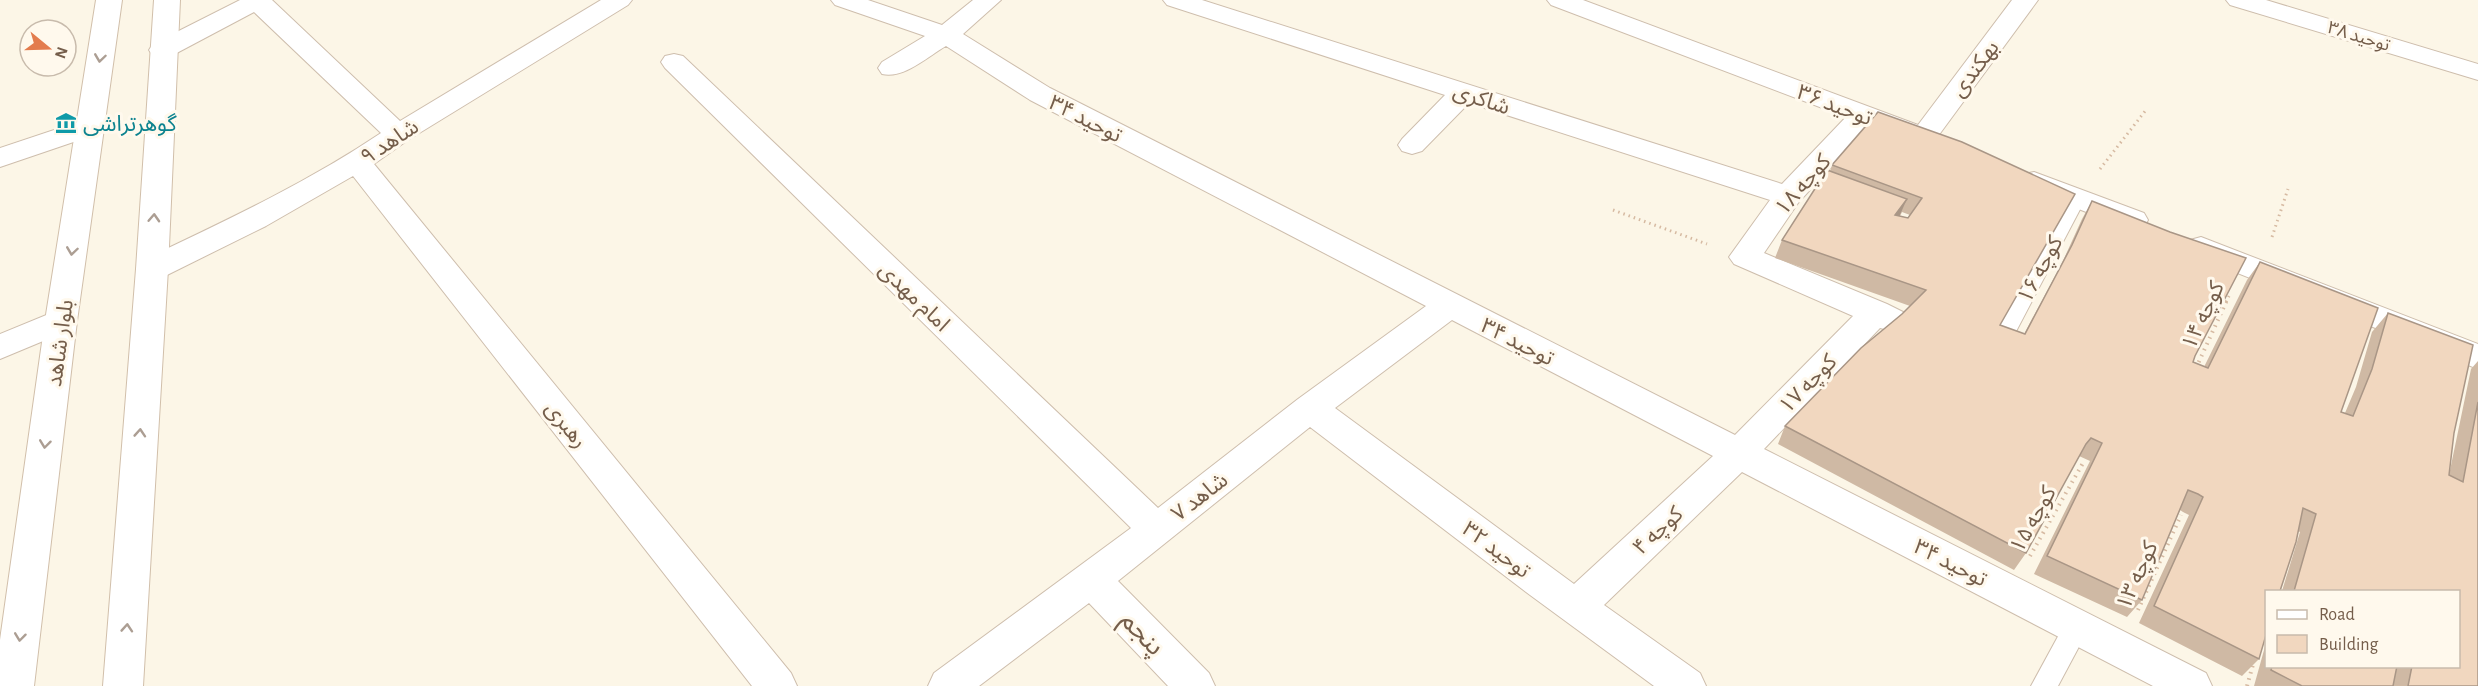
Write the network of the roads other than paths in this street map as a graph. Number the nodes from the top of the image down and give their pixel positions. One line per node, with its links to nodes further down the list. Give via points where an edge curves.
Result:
1 (109, 0): 19 (street, بلوار شاهد, one-way to 19)
2 (167, 0): 13 (street)
3 (258, 0): 13 (street); 20 (street)
4 (619, 0): 20 (street, شاهد ۹)
5 (844, 0): 12 (street, توحید ۳۴)
6 (988, 0): 12 (street)
7 (1176, 0): 17 (street, شاکری)
8 (1560, 0): 11 (street, توحید ۳۶)
9 (2025, 0): 21 (street, بهکندی)
10 (2239, 0): 16 (street, توحید ۳۸)
11 (1608, 8): 18 (street, توحید ۳۶)
12 (946, 35): 15 (street); 29 (street, توحید ۳۴, via 1040,94)
13 (162, 50): 28 (street, one-way to 13)
14 (674, 62): 37 (street, امام مهدی)
15 (891, 68)
16 (2478, 72)
17 (1464, 92): 22 (street); 26 (street, شاکری)
18 (1864, 114): 21 (street, توحید ۳۶); 26 (street, کوچه ۱۸)
19 (90, 127): 23 (street); 31 (street, بلوار شاهد, one-way to 31)
20 (398, 134): 24 (street, شاهد ۹)
21 (1934, 141)
22 (1412, 145)
23 (0, 158)
24 (357, 162): 28 (street, شاهد ۹, via 255,219); 43 (street, رهبری)
25 (2011, 172): 27 (street)
26 (1788, 196): 30 (street, کوچه ۱۸, via 1745,257)
27 (2077, 198): 32 (lane, کوچه ۱۶); 34 (street, via 2253,268 2369,326)
28 (152, 269): 42 (street, one-way to 28)
29 (1449, 306): 35 (street, شاهد ۷); 36 (street, توحید ۳۴)
30 (1884, 316): 36 (street, کوچه ۱۷)
31 (61, 321): 33 (street); 41 (street, بلوار شاهد, one-way to 41)
32 (2001, 341)
33 (0, 347)
34 (2467, 361)
35 (1310, 408): 37 (street, شاهد ۷); 39 (street, توحید ۳۲)
36 (1738, 454): 39 (street, کوچه ۴); 40 (street, توحید ۳۴)
37 (1157, 530): 38 (street, شاهد ۷)
38 (1091, 579): 44 (street, شاهد ۷); 45 (street, پنجم)
39 (1576, 607): 46 (street, توحید ۳۲)
40 (2077, 626): 47 (lane); 48 (street, توحید ۳۴)
41 (14, 686)
42 (123, 686)
43 (777, 686)
44 (948, 686)
45 (1195, 686)
46 (1686, 686)
47 (2044, 686)
48 (2192, 686)

